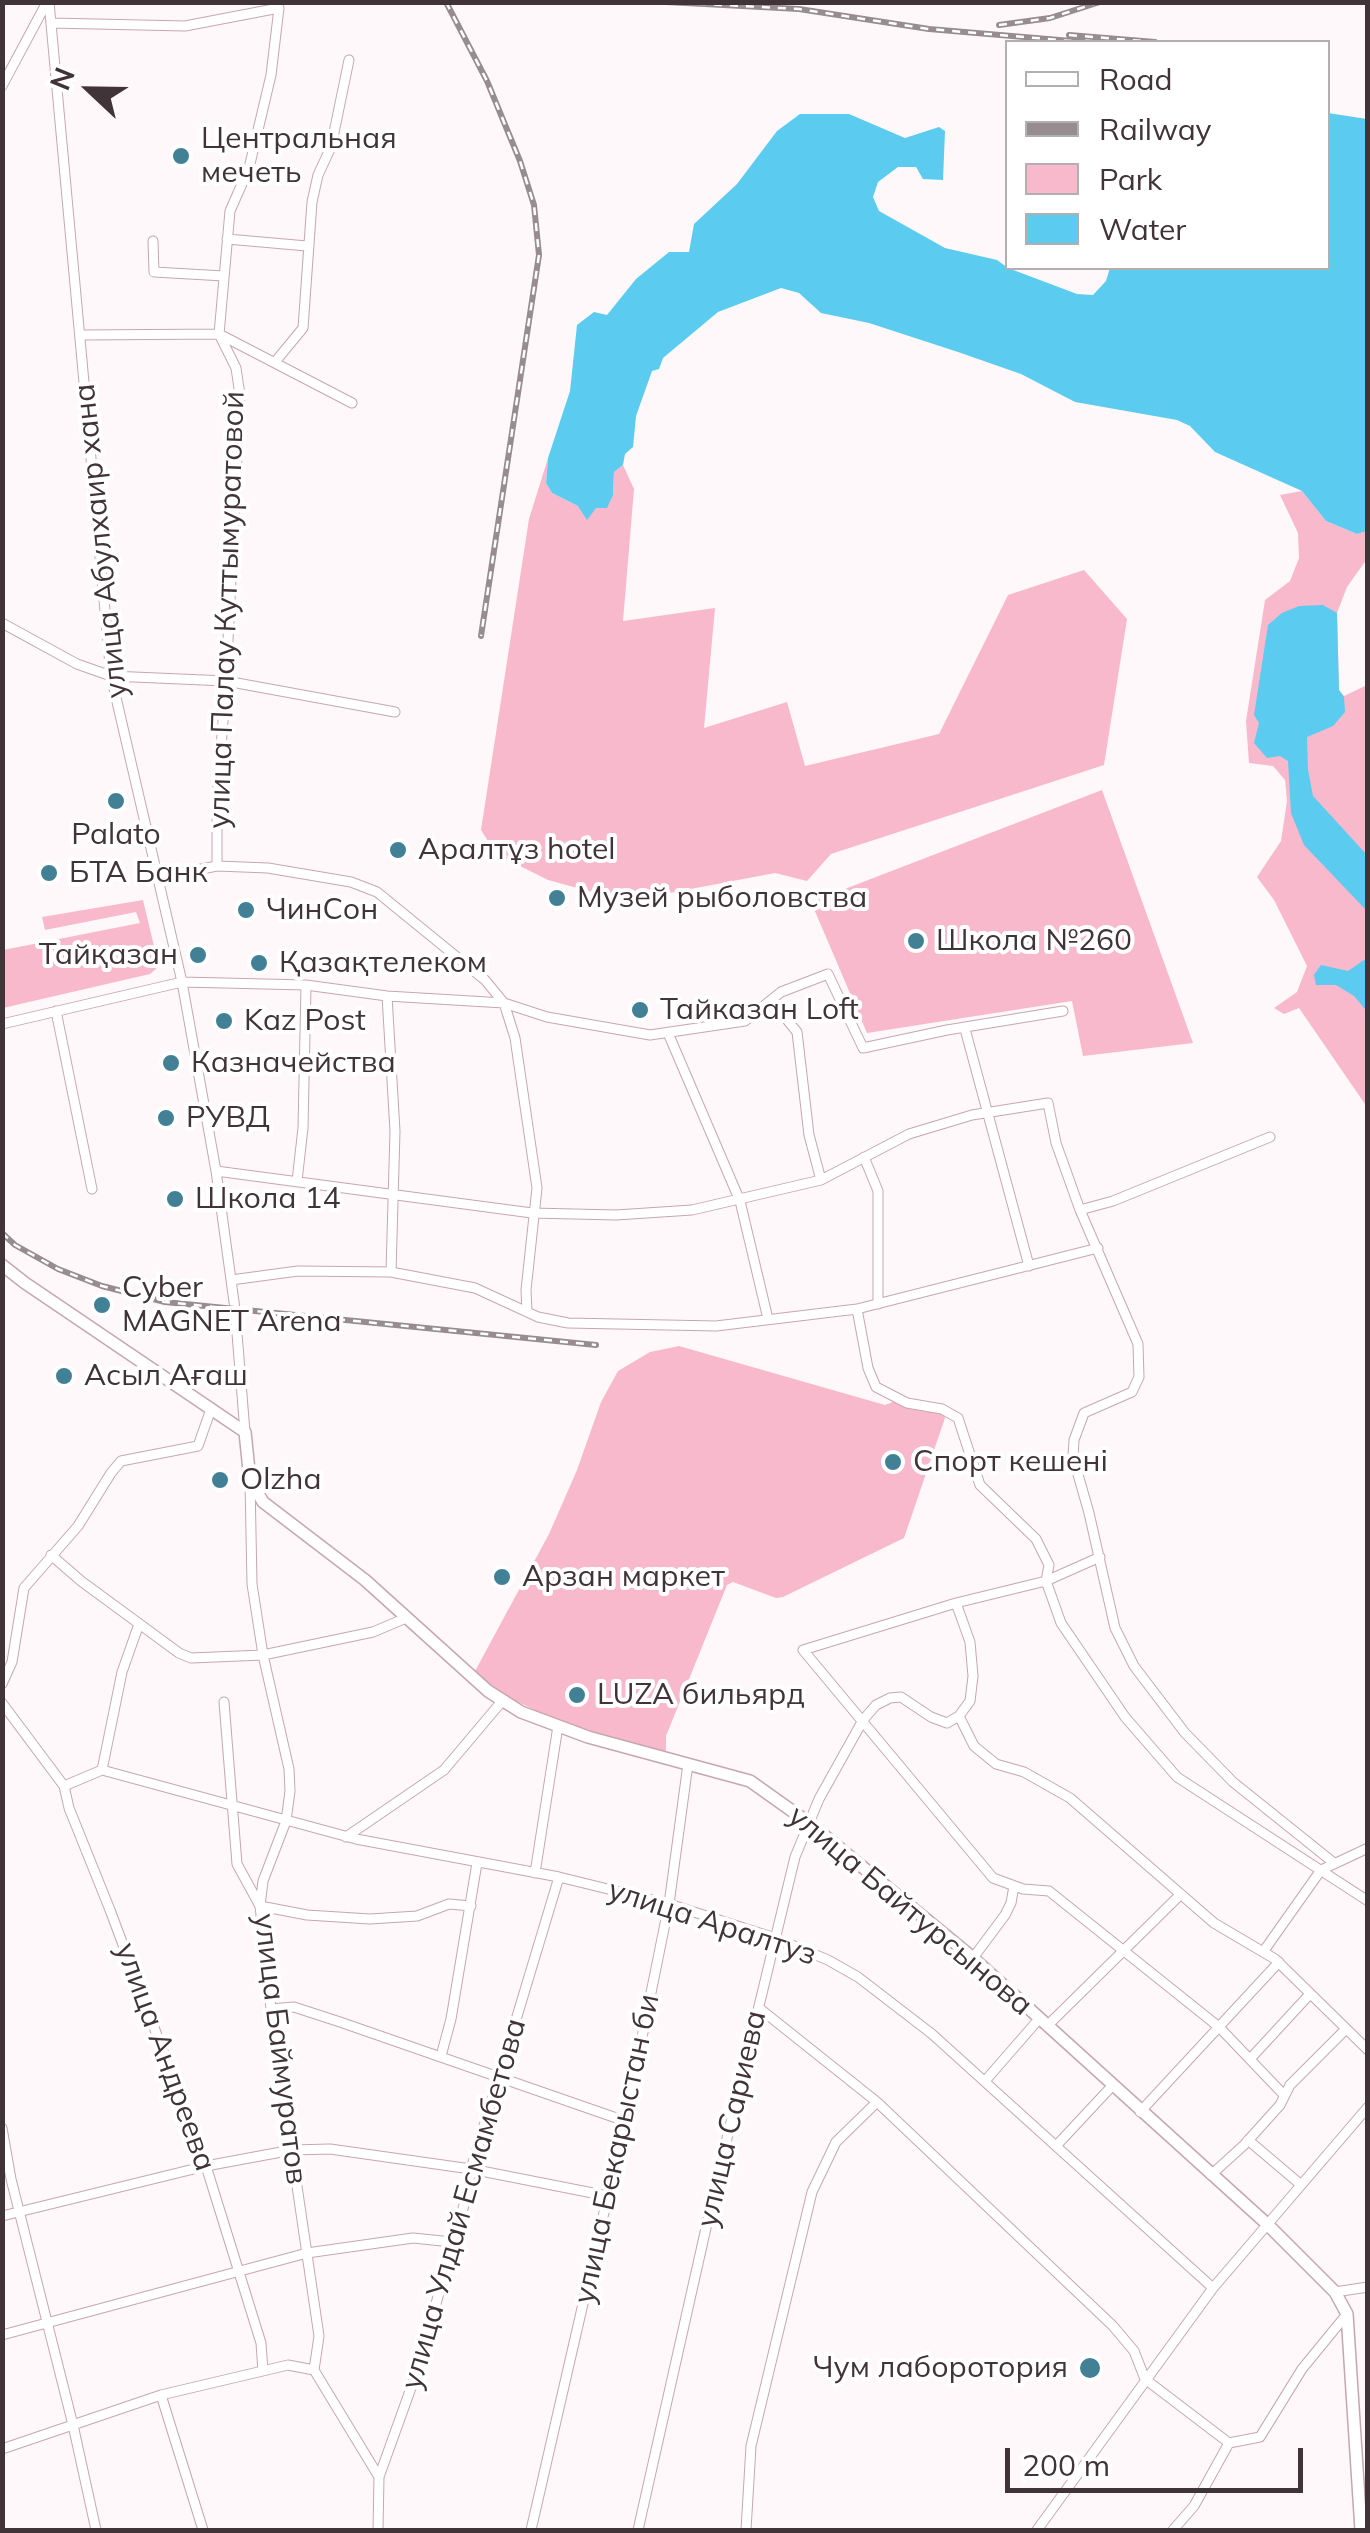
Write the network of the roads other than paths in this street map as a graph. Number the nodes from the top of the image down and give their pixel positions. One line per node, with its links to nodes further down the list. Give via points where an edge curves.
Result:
1 (48, 2): 3 (street, улица Абулхаир хана); 5 (street)
2 (280, 5): 3 (street, via 185,26); 6 (street, улица Палау Куттымуратовой, via 270,74)
3 (52, 23): 11 (street, улица Абулхаир хана)
4 (349, 60): 8 (street, улица Палау Куттымуратовой, via 331,147 314,188)
5 (2, 86)
6 (227, 240): 8 (street); 9 (street, улица Палау Куттымуратовой)
7 (153, 241): 9 (street, via 154,272)
8 (308, 246): 12 (street, улица Палау Куттымуратовой, via 303,328)
9 (224, 276): 10 (street, улица Палау Куттымуратовой)
10 (219, 334): 11 (street); 12 (street); 16 (street, улица Палау Куттымуратовой, via 236,368 240,395)
11 (82, 335): 15 (street, улица Абулхаир хана)
12 (275, 362): 13 (street)
13 (352, 403)
14 (2, 623): 15 (street)
15 (110, 676): 16 (street); 19 (street, улица Абулхаир хана)
16 (226, 681): 17 (street); 18 (street, улица Палау Куттымуратовой)
17 (395, 712)
18 (217, 866): 19 (street); 24 (street, via 326,876 377,892 485,980)
19 (156, 878): 20 (street, улица Абулхаир хана)
20 (182, 982): 21 (street); 26 (street); 33 (street, улица Абулхаир хана)
21 (306, 985): 22 (street); 35 (street)
22 (387, 996): 24 (street); 37 (street)
23 (771, 1000): 28 (street, via 828,974 863,1048); 29 (street, via 745,1022); 34 (street, via 797,1032)
24 (504, 1004): 29 (street, via 650,1035); 40 (street, via 516,1038 537,1188)
25 (1063, 1011): 28 (street)
26 (56, 1012): 27 (street); 36 (street)
27 (2, 1024)
28 (965, 1028): 30 (street)
29 (668, 1032): 38 (street)
30 (986, 1112): 32 (street, via 909,1134); 39 (street, via 1048,1103); 43 (street)
31 (1270, 1137): 39 (street)
32 (864, 1157): 34 (street); 46 (street, via 878,1192)
33 (216, 1172): 35 (street); 45 (street, улица Абулхаир хана)
34 (821, 1180): 38 (street)
35 (297, 1181): 37 (street)
36 (92, 1189)
37 (395, 1195): 40 (street); 44 (street)
38 (740, 1201): 40 (street, via 616,1215); 50 (street)
39 (1080, 1210): 41 (street)
40 (532, 1213): 49 (street)
41 (1098, 1248): 43 (street); 55 (street, via 1138,1344 1139,1370 1132,1392 1084,1414 1074,1440)
42 (3, 1266): 51 (street)
43 (1028, 1266): 46 (street)
44 (391, 1272): 45 (street, via 298,1271); 49 (street, via 476,1288)
45 (231, 1280): 47 (street, улица Абулхаир хана)
46 (878, 1304): 48 (street)
47 (235, 1309): 52 (street, улица Баймуратов)
48 (857, 1309): 50 (street); 56 (street, via 876,1387 958,1418 980,1484 1044,1551)
49 (527, 1312): 50 (street, via 568,1323 716,1326)
50 (768, 1320)
51 (211, 1409): 52 (street); 54 (street, via 198,1446 121,1461)
52 (245, 1432): 53 (street, улица Баймуратов)
53 (250, 1480): 58 (street, улица Байтурсынова, via 264,1502); 60 (street, улица Баймуратов, via 252,1584)
54 (51, 1555): 59 (street); 61 (street, via 24,1588)
55 (1100, 1557): 56 (street); 77 (street, via 1115,1628 1134,1666 1185,1734)
56 (1046, 1581): 57 (street); 78 (street, via 1060,1623 1125,1718 1176,1777)
57 (956, 1603): 65 (street, via 974,1676); 66 (street, via 804,1650)
58 (406, 1618): 60 (street, via 373,1632); 62 (street, улица Байтурсынова)
59 (139, 1624): 60 (street, via 192,1658); 69 (street)
60 (264, 1655): 72 (street, улица Баймуратов, via 289,1769)
61 (2, 1684)
62 (503, 1700): 67 (street, улица Байтурсынова); 74 (street, via 444,1770)
63 (224, 1702): 71 (street)
64 (2, 1704): 70 (street)
65 (959, 1716): 66 (street, via 947,1723 902,1697 876,1705); 82 (street, via 974,1746 996,1764 1070,1798)
66 (862, 1720): 73 (street, улица Сариева); 81 (street, via 993,1878)
67 (558, 1726): 68 (street, улица Байтурсынова); 79 (street)
68 (688, 1764): 73 (street, улица Байтурсынова, via 750,1781); 84 (street, улица Бекарыстан би)
69 (102, 1770): 70 (street); 71 (street, улица Аралтуз)
70 (64, 1786): 113 (street, улица Андреева)
71 (233, 1806): 72 (street, улица Аралтуз); 85 (street, via 237,1864)
72 (286, 1820): 74 (street, улица Аралтуз); 85 (street, улица Баймуратов)
73 (809, 1823): 87 (street, улица Сариева); 90 (street, улица Байтурсынова)
74 (346, 1836): 76 (street, улица Аралтуз)
75 (1368, 1848): 77 (street)
76 (477, 1864): 79 (street, улица Аралтуз); 86 (street)
77 (1334, 1864): 78 (street)
78 (1321, 1870): 83 (street); 89 (street)
79 (535, 1873): 80 (street, улица Аралтуз)
80 (559, 1877): 84 (street, улица Аралтуз); 101 (street, улица Улдай Есмамбетова)
81 (1014, 1886): 88 (street, via 1049,1891); 90 (street, via 1011,1903)
82 (1181, 1894): 88 (street); 89 (street)
83 (1368, 1900)
84 (669, 1904): 87 (street, улица Аралтуз); 108 (street, улица Бекарыстан би)
85 (260, 1906): 86 (street, via 370,1919); 94 (street, улица Баймуратов)
86 (471, 1906): 99 (street)
87 (776, 1938): 93 (street, улица Сариева); 102 (street, улица Аралтуз, via 858,1976)
88 (1123, 1952): 95 (street); 96 (street)
89 (1264, 1952): 91 (street)
90 (973, 1958): 95 (street, улица Байтурсынова)
91 (1278, 1962): 92 (street); 96 (street)
92 (1310, 1994): 97 (street); 100 (street)
93 (758, 2008): 105 (street); 142 (street, улица Сариева)
94 (271, 2009): 99 (street, via 294,2008); 112 (street, улица Баймуратов)
95 (1043, 2023): 102 (street); 103 (street, улица Байтурсынова)
96 (1219, 2027): 100 (street); 107 (street)
97 (1346, 2029): 98 (street); 104 (street)
98 (1368, 2050)
99 (441, 2056): 101 (street)
100 (1250, 2059): 104 (street)
101 (500, 2075): 108 (street); 114 (street, улица Улдай Есмамбетова)
102 (985, 2081): 111 (street, улица Аралтуз)
103 (1112, 2086): 107 (street, улица Байтурсынова); 111 (street)
104 (1284, 2095): 110 (street)
105 (877, 2102): 132 (street, via 1114,2326 1134,2350); 143 (street, via 836,2142 812,2192 751,2446)
106 (1368, 2107): 116 (street)
107 (1140, 2112): 115 (street, улица Байтурсынова)
108 (625, 2121): 117 (street, улица Бекарыстан би)
109 (2, 2128): 118 (street)
110 (1248, 2140): 115 (street); 116 (street)
111 (1056, 2146): 125 (street, улица Аралтуз)
112 (292, 2150): 113 (street); 114 (street, via 330,2149); 122 (street, улица Баймуратов)
113 (206, 2166): 118 (street); 123 (street, улица Андреева)
114 (471, 2169): 117 (street); 121 (street, улица Улдай Есмамбетова)
115 (1211, 2175): 120 (street, улица Байтурсынова)
116 (1300, 2184): 120 (street)
117 (608, 2196): 141 (street, улица Бекарыстан би)
118 (20, 2213): 119 (street); 128 (street)
119 (2, 2216)
120 (1267, 2224): 125 (street); 126 (street, улица Байтурсынова)
121 (452, 2242): 122 (street, via 413,2238); 137 (street, улица Улдай Есмамбетова)
122 (307, 2253): 123 (street); 130 (street, улица Баймуратов, via 319,2336)
123 (238, 2271): 128 (street); 131 (street, улица Андреева)
124 (1368, 2287): 126 (street)
125 (1213, 2288): 132 (street)
126 (1335, 2292): 127 (street, улица Байтурсынова)
127 (1348, 2314): 135 (street, via 1302,2369 1260,2437); 146 (street, улица Байтурсынова)
128 (48, 2322): 129 (street); 134 (street)
129 (2, 2335)
130 (314, 2370): 131 (street); 137 (street)
131 (263, 2371): 133 (street)
132 (1145, 2379): 135 (street); 144 (street)
133 (162, 2396): 134 (street); 139 (street)
134 (74, 2426): 136 (street); 138 (street)
135 (1228, 2443): 145 (street)
136 (2, 2449)
137 (379, 2477): 140 (street, улица Улдай Есмамбетова)
138 (96, 2530)
139 (203, 2530)
140 (378, 2530)
141 (530, 2530)
142 (638, 2530)
143 (746, 2530)
144 (1037, 2530)
145 (1174, 2530)
146 (1361, 2530)

